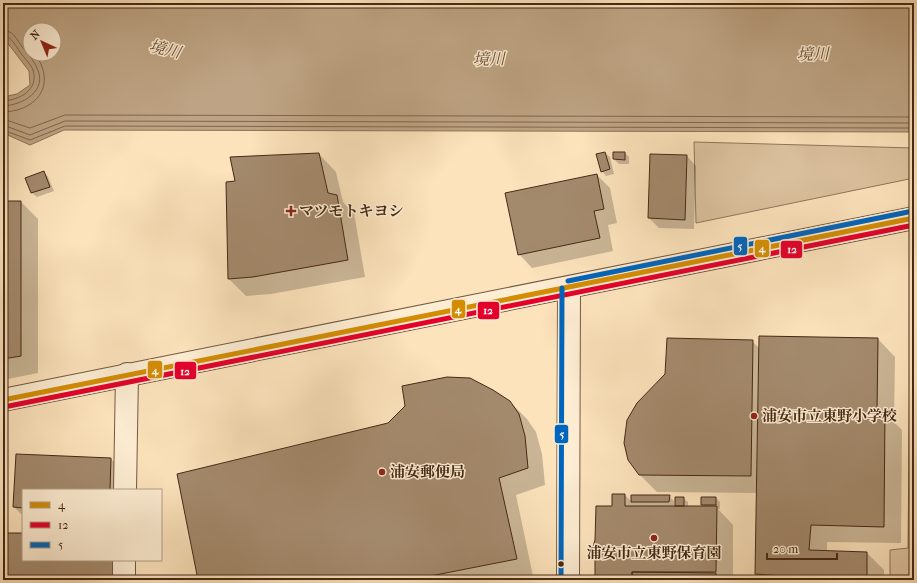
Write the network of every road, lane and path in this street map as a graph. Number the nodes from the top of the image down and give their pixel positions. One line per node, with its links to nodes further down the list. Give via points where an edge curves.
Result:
1 (914, 218): 2 (street)
2 (569, 288): 3 (street); 8 (street)
3 (127, 374): 4 (street); 5 (street)
4 (3, 400)
5 (125, 489)
6 (124, 561): 7 (street)
7 (124, 580)
8 (568, 580)

